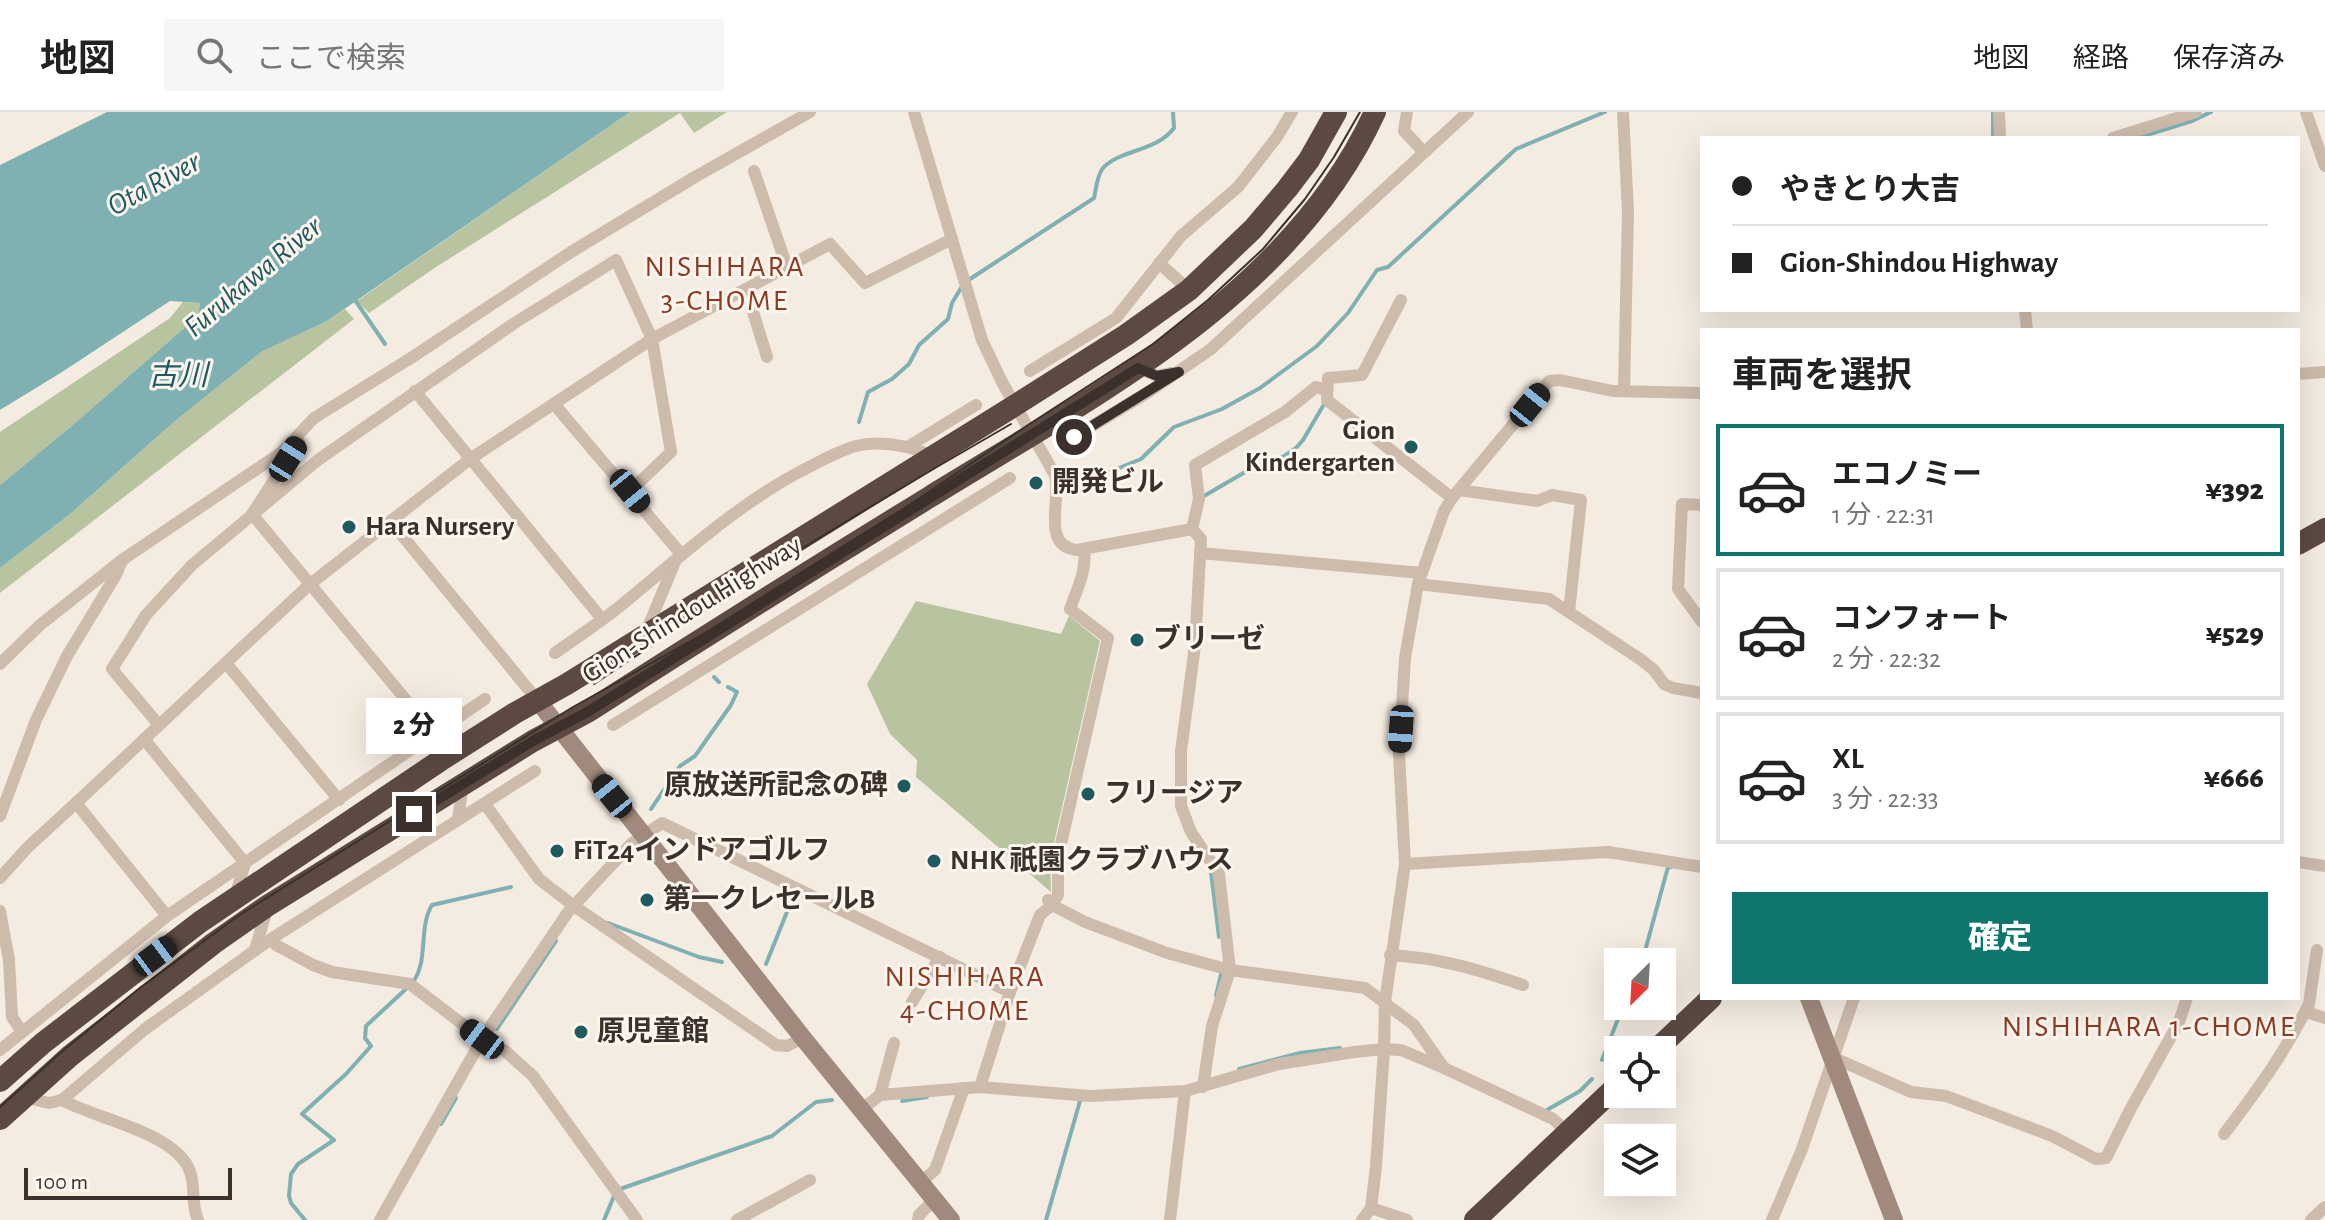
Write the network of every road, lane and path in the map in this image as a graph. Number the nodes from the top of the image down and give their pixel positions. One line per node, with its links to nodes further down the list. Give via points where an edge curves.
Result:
1 (810, 112): 37 (street, via 596,237)
2 (914, 112): 17 (street)
3 (1292, 112): 18 (street, via 1238,187 1181,236)
4 (1336, 112): 21 (highway, Gion-Shindou Highway, via 1287,189)
5 (1407, 112): 14 (street, via 1404,131)
6 (1468, 112): 14 (street)
7 (1623, 112): 32 (street, via 1628,212)
8 (1999, 112): 12 (street)
9 (2196, 112): 13 (street)
10 (2306, 112): 15 (street)
11 (1372, 119): 25 (highway, Gion-Shindou Highway, via 1337,178 1269,260 1233,295)
12 (2000, 136)
13 (2119, 136)
14 (1424, 152): 27 (street, via 1211,349)
15 (2325, 166)
16 (754, 171): 19 (street)
17 (952, 239): 19 (street, via 865,283 830,244); 36 (street, via 982,340)
18 (1159, 263): 21 (street); 26 (street, via 1116,318)
19 (787, 267): 20 (street)
20 (746, 289): 23 (street); 24 (street)
21 (1189, 290): 36 (highway, Gion-Shindou Highway)
22 (1401, 300): 30 (street, via 1362,375 1328,378)
23 (652, 339): 31 (street, via 616,260); 34 (street); 45 (street, via 671,452)
24 (767, 357)
25 (1138, 368): 27 (street, via 1157,376); 38 (highway, Gion-Shindou Highway)
26 (1030, 371)
27 (1179, 372): 39 (street)
28 (2325, 372): 29 (street)
29 (2300, 374)
30 (1326, 390): 46 (street, via 1327,400); 51 (street, via 1316,387 1285,412 1195,465 1199,499)
31 (415, 391): 42 (street); 48 (street)
32 (1624, 391): 33 (street); 46 (street, via 1549,381)
33 (1700, 393)
34 (554, 404): 42 (street); 45 (street)
35 (976, 405): 40 (street)
36 (1014, 406): 38 (street); 41 (highway, Gion-Shindou Highway)
37 (314, 418): 48 (street); 57 (street, via 282,452)
38 (1032, 434): 44 (highway, Gion-Shindou Highway); 54 (street, via 1057,481 1057,538 1071,549)
39 (1074, 437)
40 (909, 446): 41 (street); 56 (street, via 868,445 824,459 771,487)
41 (933, 456): 63 (highway, Gion-Shindou Highway)
42 (470, 459): 50 (street); 61 (street)
43 (1010, 478): 49 (street)
44 (950, 484): 49 (street); 65 (highway, Gion-Shindou Highway)
45 (630, 491): 56 (street)
46 (1456, 494): 58 (street, via 1444,511); 60 (street, via 1581,500)
47 (1700, 505): 62 (street, via 1682,504 1678,589)
48 (252, 514): 59 (street); 72 (street, via 146,615 112,669)
49 (941, 520): 68 (street)
50 (391, 522): 59 (street); 71 (street)
51 (1192, 529): 54 (street); 55 (street, via 1201,539)
52 (2325, 529): 53 (highway)
53 (2300, 543)
54 (1084, 549): 94 (street, via 1086,561 1070,609 1108,638 1058,857 1058,895)
55 (1200, 553): 58 (street); 104 (street, via 1181,751 1181,806 1219,874)
56 (679, 556): 61 (street); 63 (street)
57 (122, 560): 67 (street); 84 (street, via 42,707)
58 (1420, 579): 60 (street, via 1549,599); 89 (street, via 1405,658 1399,754)
59 (309, 585): 66 (street); 75 (street)
60 (1569, 612): 69 (street, via 1640,659 1664,684)
61 (602, 619): 64 (street)
62 (1700, 619)
63 (644, 637): 71 (highway, Gion-Shindou Highway)
64 (555, 653)
65 (677, 654): 68 (street); 74 (highway, Gion-Shindou Highway)
66 (226, 663): 72 (street); 81 (street)
67 (0, 664)
68 (709, 664): 73 (street)
69 (1700, 693)
70 (485, 699): 75 (street)
71 (538, 701): 74 (street); 78 (highway, Gion-Shindou Highway)
72 (159, 725): 76 (street)
73 (613, 725)
74 (558, 727): 80 (highway, Gion-Shindou Highway); 86 (street)
75 (435, 735): 77 (street)
76 (144, 739): 82 (street); 88 (street)
77 (411, 751): 78 (street); 81 (street)
78 (441, 760): 93 (highway, Gion-Shindou Highway)
79 (535, 771): 83 (street)
80 (463, 784): 85 (street); 95 (highway, Gion-Shindou Highway)
81 (339, 800): 88 (street)
82 (76, 803): 92 (street); 98 (street)
83 (485, 804): 85 (street); 96 (street, via 539,879)
84 (0, 816)
85 (458, 819): 99 (street)
86 (645, 836): 96 (street, via 631,844); 103 (street, via 662,823 667,825); 119 (street)
87 (2300, 862): 90 (street)
88 (245, 863): 93 (street); 98 (street)
89 (1405, 864): 91 (street, via 1608,852); 102 (street)
90 (2325, 866)
91 (1700, 867)
92 (0, 878)
93 (235, 900): 126 (highway, Gion-Shindou Highway)
94 (1049, 902): 104 (street, via 1119,935); 108 (street)
95 (267, 906): 100 (street); 132 (highway, Gion-Shindou Highway)
96 (574, 906): 119 (street, via 776,1045); 120 (street)
97 (0, 911): 117 (street, via 12,1017)
98 (167, 916): 117 (street)
99 (271, 939): 100 (street); 120 (street, via 332,972 410,984)
100 (255, 950): 134 (street, via 145,1029)
101 (2317, 950): 106 (street)
102 (1390, 955): 107 (street, via 1461,965); 114 (street)
103 (940, 957): 108 (street); 113 (street)
104 (1230, 970): 114 (street, via 1365,988); 128 (street, via 1212,1026)
105 (2300, 978): 106 (street)
106 (2313, 981): 115 (street)
107 (1523, 985)
108 (1010, 992): 127 (street)
109 (1709, 1000): 118 (highway)
110 (1810, 1000): 124 (street)
111 (1853, 1000): 124 (street)
112 (2186, 1000): 124 (street, via 2106,1158 2096,1159 2052,1136 1946,1096 1911,1092)
113 (912, 1002)
114 (1385, 1002): 122 (street); 125 (street, via 1414,1025)
115 (2306, 1012): 116 (street); 138 (street)
116 (2325, 1018)
117 (22, 1032): 123 (street)
118 (1671, 1036)
119 (803, 1038): 135 (street)
120 (482, 1039): 145 (street); 146 (street, via 504,1050 533,1076)
121 (894, 1043): 131 (street)
122 (1384, 1049): 125 (street, via 1401,1050); 128 (street, via 1279,1064); 143 (street)
123 (0, 1050)
124 (1832, 1057): 154 (street); 155 (street)
125 (1444, 1068): 137 (street, via 1553,1119)
126 (0, 1081)
127 (980, 1087): 129 (street); 130 (street, via 1090,1096)
128 (1203, 1087): 130 (street)
129 (964, 1088): 131 (street); 140 (street, via 935,1170)
130 (1185, 1091): 150 (street)
131 (880, 1095): 135 (street)
132 (23, 1097): 134 (street); 136 (highway, Gion-Shindou Highway)
133 (1604, 1098): 137 (highway)
134 (62, 1100): 144 (street, via 157,1138 176,1151 188,1167)
135 (861, 1110): 140 (street)
136 (0, 1119)
137 (1568, 1132): 153 (highway)
138 (2224, 1134)
139 (810, 1180): 147 (street)
140 (921, 1182): 141 (street)
141 (935, 1199): 148 (street); 149 (street)
142 (2325, 1207): 156 (street)
143 (1371, 1208): 151 (street); 152 (street)
144 (198, 1220)
145 (380, 1220)
146 (637, 1220)
147 (737, 1220)
148 (918, 1220)
149 (951, 1220)
150 (1170, 1220)
151 (1362, 1220)
152 (1407, 1220)
153 (1475, 1220)
154 (1772, 1220)
155 (1894, 1220)
156 (2311, 1220)

